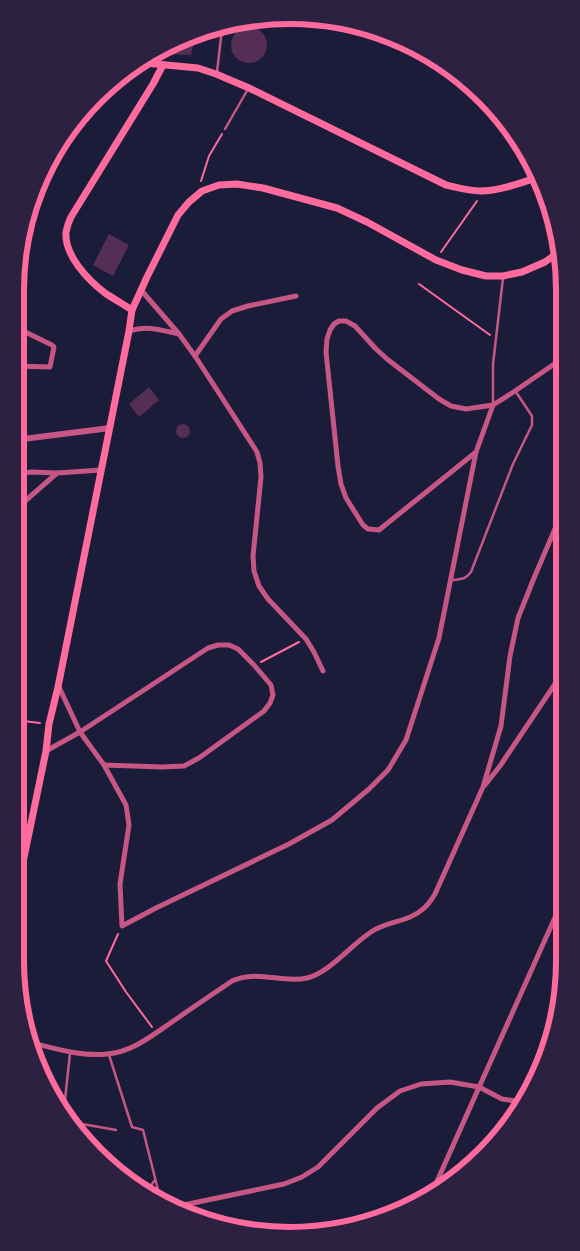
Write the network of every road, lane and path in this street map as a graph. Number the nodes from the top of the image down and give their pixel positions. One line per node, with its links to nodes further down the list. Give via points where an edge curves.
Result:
1 (221, 33): 4 (lane)
2 (151, 63): 3 (main road)
3 (163, 65): 4 (main road, via 198,68); 16 (main road, via 66,230 70,254 87,277)
4 (216, 74): 5 (main road)
5 (249, 88): 6 (lane); 9 (main road, via 446,184)
6 (225, 129): 8 (path, via 201,180)
7 (532, 179): 9 (main road)
8 (202, 191): 11 (main road, via 219,185 237,184 336,208); 14 (main road, via 178,215)
9 (484, 191): 11 (path)
10 (554, 256): 12 (main road, via 522,272)
11 (436, 260): 12 (main road, via 486,276)
12 (503, 276): 20 (lane)
13 (419, 284): 20 (path)
14 (141, 290): 16 (main road); 19 (street)
15 (296, 296): 21 (street, via 232,311 222,319)
16 (132, 310): 17 (main road)
17 (129, 330): 19 (street, via 152,328); 26 (main road)
18 (24, 331): 23 (street, via 54,347 50,367)
19 (179, 334): 21 (street)
20 (496, 339): 25 (lane)
21 (195, 356): 35 (street, via 257,452 261,477 253,556 259,586)
22 (556, 363): 24 (street)
23 (24, 366)
24 (515, 391): 25 (street); 34 (lane, via 532,416 532,425 513,464 471,572 463,579)
25 (493, 405): 28 (street); 28 (street, via 466,409 451,406 382,354 355,326 340,321 330,330 326,352 341,484 363,525 379,530)
26 (110, 428): 27 (street); 29 (main road)
27 (24, 439)
28 (476, 452): 34 (street)
29 (102, 470): 30 (street); 39 (main road)
30 (57, 473): 31 (street); 32 (street)
31 (24, 474)
32 (24, 502)
33 (556, 528): 45 (street, via 518,618 501,726)
34 (450, 580): 48 (street, via 439,638 406,740 388,770 332,820)
35 (306, 639): 36 (path); 37 (street)
36 (254, 665): 42 (street, via 229,645 208,648); 44 (street, via 271,685 273,695 270,703 264,711 199,758 184,766)
37 (323, 671)
38 (556, 683): 45 (street)
39 (58, 687): 41 (main road); 42 (street)
40 (24, 721): 41 (path)
41 (49, 724): 43 (main road)
42 (80, 732): 43 (street); 44 (street)
43 (46, 751): 46 (main road)
44 (104, 765): 48 (street, via 126,805 128,818 120,884)
45 (483, 787): 49 (street, via 435,894 424,909 373,930 316,976 304,979 240,977)
46 (24, 857)
47 (556, 915): 53 (street)
48 (122, 926): 49 (path, via 106,961)
49 (156, 1032): 52 (street, via 127,1050)
50 (37, 1044): 51 (street)
51 (71, 1052): 52 (street); 55 (lane)
52 (108, 1054): 58 (lane, via 132,1127 143,1130)
53 (479, 1088): 54 (street, via 502,1099); 59 (street); 62 (street, via 450,1082 421,1084 400,1092 377,1108 318,1166 302,1177 284,1184)
54 (516, 1101)
55 (65, 1103)
56 (79, 1123): 57 (lane)
57 (116, 1130)
58 (155, 1180): 60 (lane); 61 (lane)
59 (436, 1183)
60 (150, 1187)
61 (158, 1193)
62 (183, 1205)

